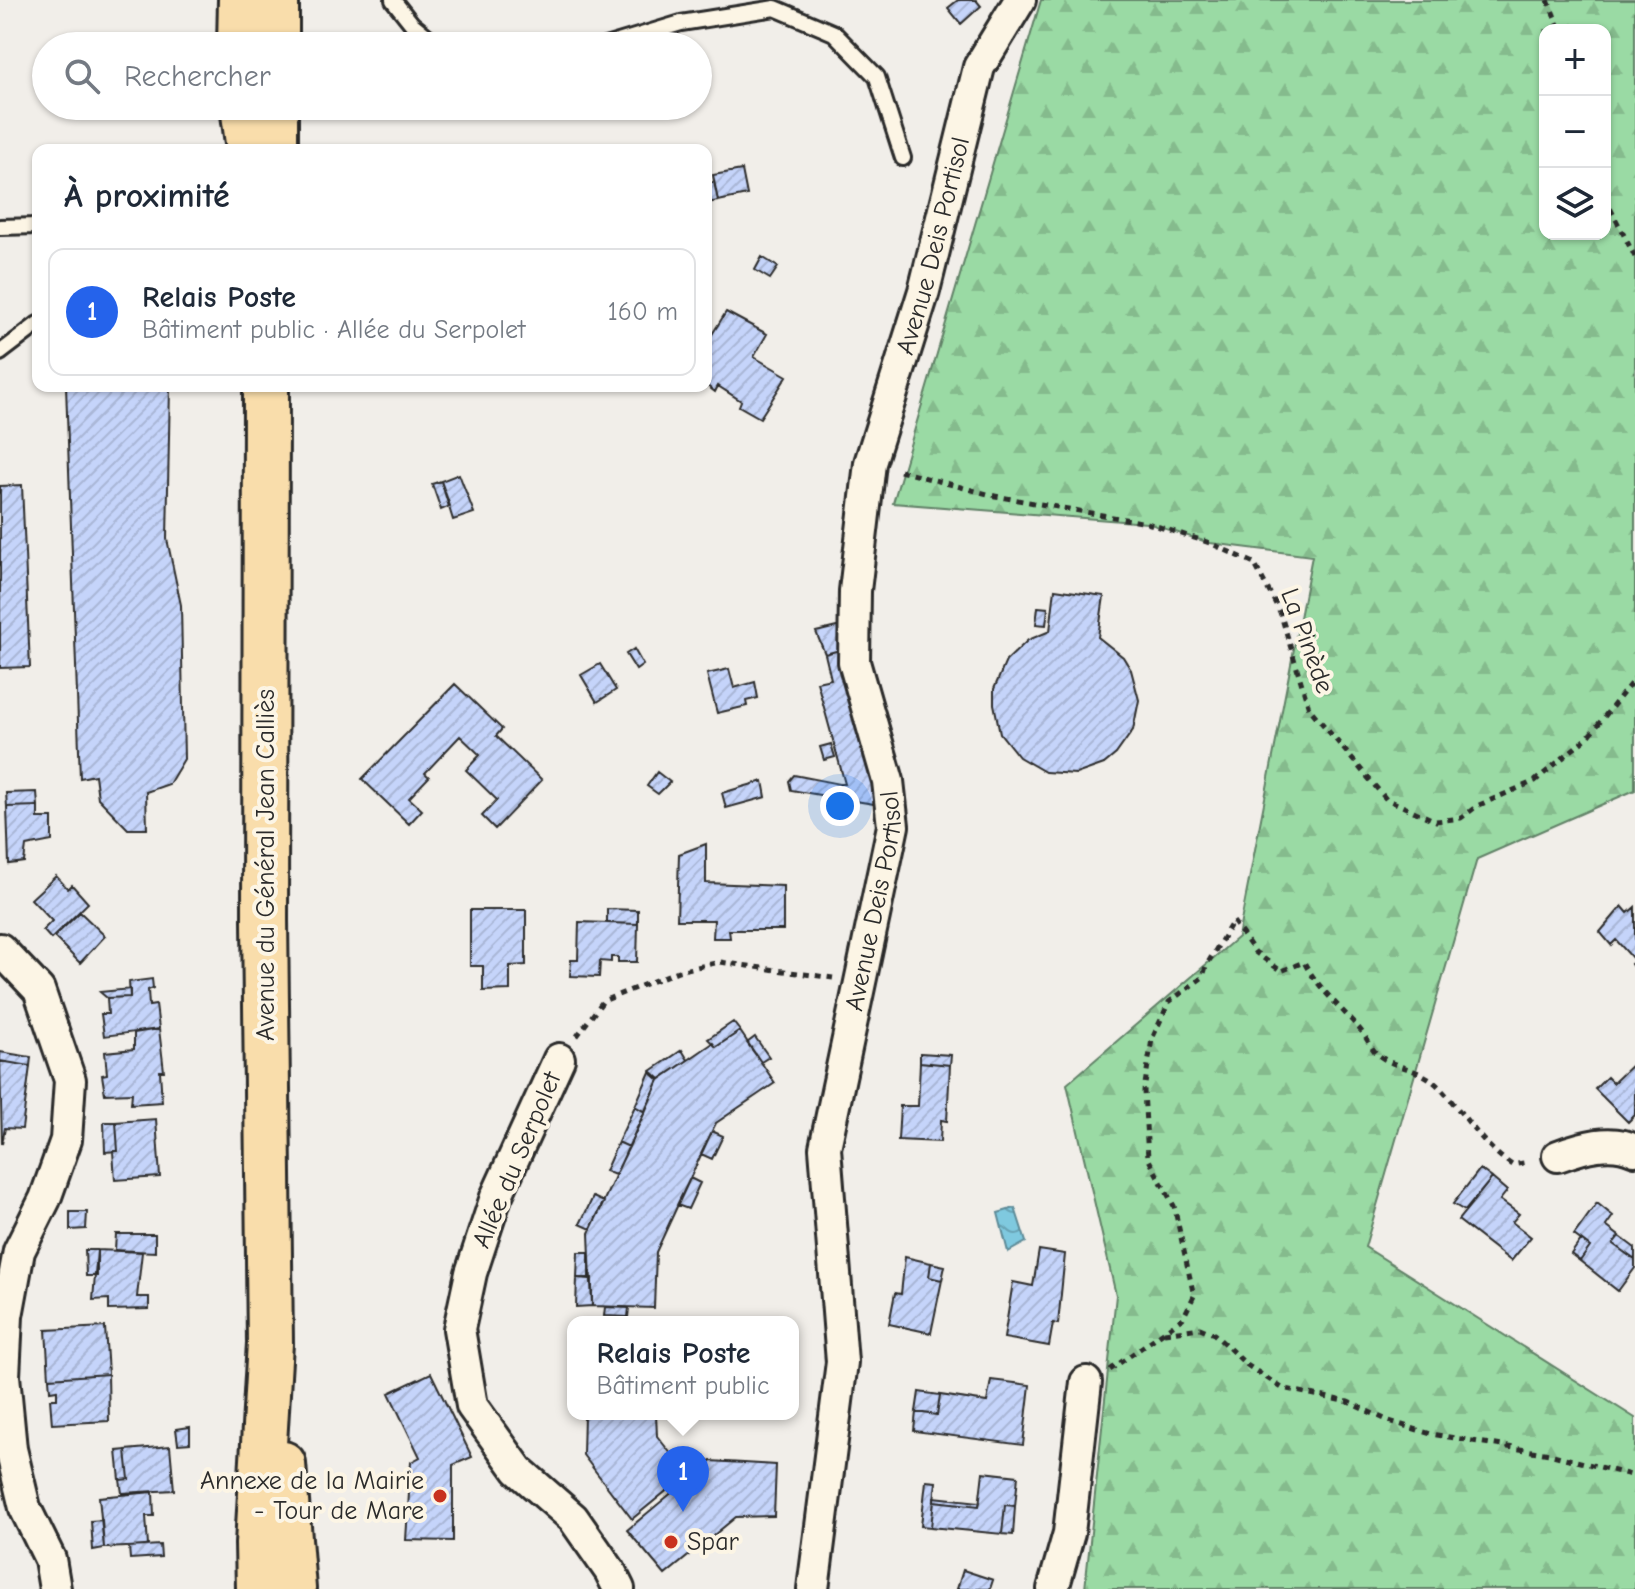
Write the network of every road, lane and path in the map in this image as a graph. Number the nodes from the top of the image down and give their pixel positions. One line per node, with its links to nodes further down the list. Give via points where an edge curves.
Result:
1 (241, 0): 7 (main road)
2 (276, 0): 8 (main road)
3 (393, 0): 9 (lane)
4 (1020, 0): 21 (street, Avenue Deis Portisol, via 979,67 924,291)
5 (1548, 0): 6 (path)
6 (1558, 24)
7 (240, 32)
8 (276, 32)
9 (422, 32)
10 (651, 32): 13 (lane, via 775,8 834,33 877,77)
11 (250, 120): 12 (main road)
12 (261, 141)
13 (903, 158)
14 (1611, 210): 17 (path)
15 (32, 226): 16 (lane)
16 (0, 227)
17 (1635, 257)
18 (32, 329): 19 (lane)
19 (0, 353)
20 (266, 392): 29 (main road, Avenue du Général Jean Calliès)
21 (870, 463): 22 (path, La Pinède, via 995,496 1147,523 1254,563 1280,612 1309,708 1386,799 1436,821 1461,818 1535,781 1589,736); 24 (street, Avenue Deis Portisol, via 855,591 854,662 888,781 893,826)
22 (1635, 678)
23 (0, 949): 32 (street, via 39,990 70,1080 66,1140 19,1251 7,1316 4,1376 11,1449 25,1508 50,1559)
24 (857, 984): 25 (path, via 720,962 678,971 603,1001); 36 (street, Avenue Deis Portisol, via 825,1148 842,1362)
25 (559, 1059): 35 (street, Allée du Serpolet, via 496,1197 459,1329 472,1406 518,1470 573,1518)
26 (1635, 1150): 27 (street, via 1624,1144 1584,1146)
27 (1558, 1156): 28 (path, via 1512,1165 1492,1152 1433,1081 1377,1054 1304,962 1281,971 1255,952 1233,921 1203,977 1169,1002 1152,1039 1144,1091 1148,1158 1174,1206 1194,1296 1183,1318)
28 (1163, 1333): 30 (path); 31 (path, via 1200,1328 1282,1388 1348,1402 1431,1434 1549,1454)
29 (270, 1343): 33 (main road); 34 (main road)
30 (1086, 1382): 37 (street, via 1069,1533)
31 (1635, 1476)
32 (55, 1589)
33 (259, 1589)
34 (293, 1589)
35 (619, 1589)
36 (813, 1589)
37 (1053, 1589)

